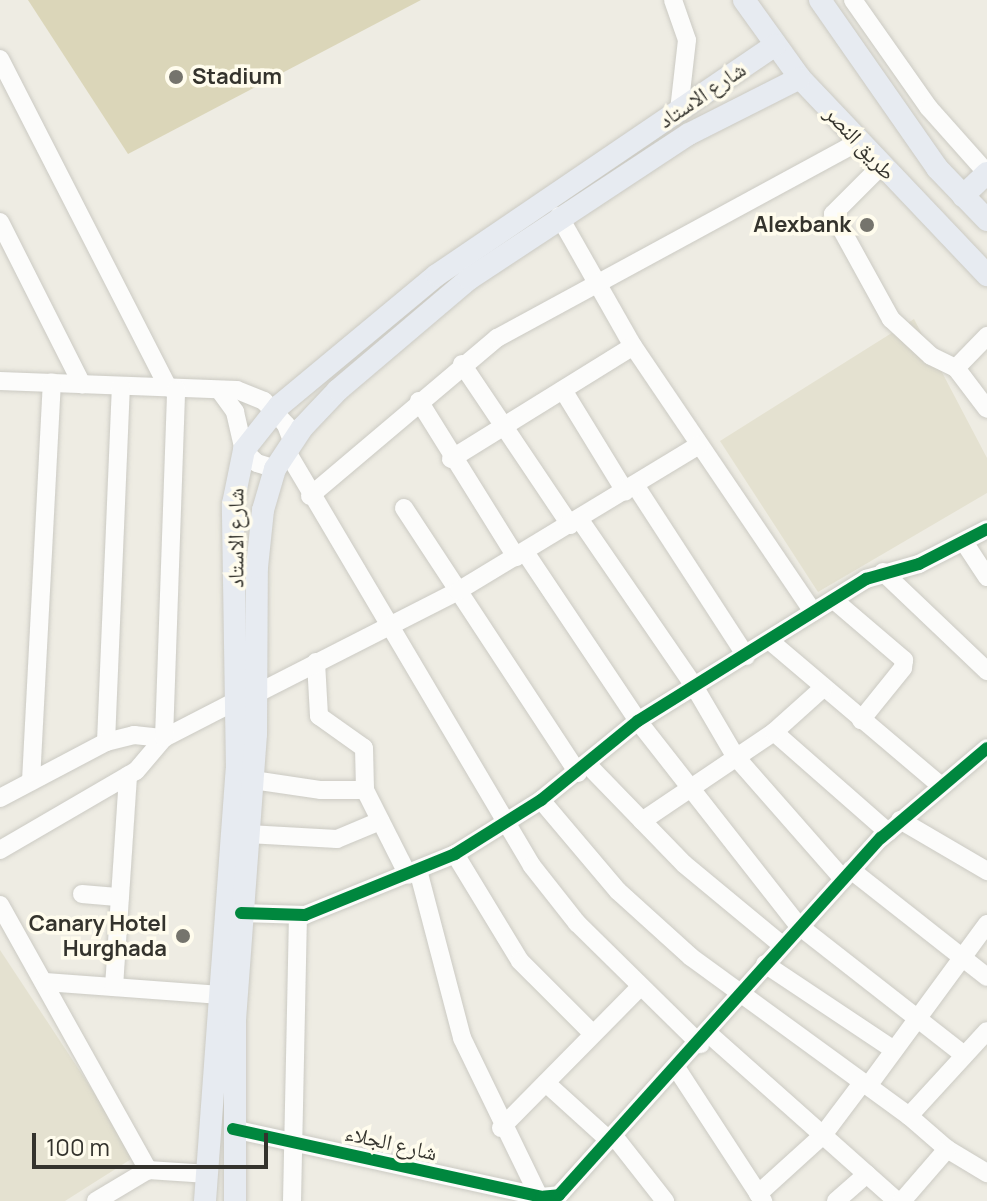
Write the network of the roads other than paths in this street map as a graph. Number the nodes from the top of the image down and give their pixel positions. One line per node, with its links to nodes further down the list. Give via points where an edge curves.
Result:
1 (673, 0): 8 (street, via 687,40)
2 (744, 0): 5 (main road, طريق النصر)
3 (820, 0): 12 (main road, طريق النصر, via 909,131)
4 (853, 0): 11 (street, via 929,108)
5 (775, 45): 7 (main road, طريق النصر); 8 (main road, شارع الاستاد)
6 (0, 59): 26 (street)
7 (800, 78): 9 (main road, طريق النصر); 13 (main road, شارع الاستاد, via 689,134)
8 (679, 110): 31 (main road, شارع الاستاد, via 437,275)
9 (858, 142): 10 (main road, طريق النصر); 17 (street)
10 (881, 166): 16 (main road, طريق النصر); 21 (street, via 833,214 891,319 931,356)
11 (987, 173): 12 (main road)
12 (963, 196): 14 (main road, طريق النصر)
13 (559, 216): 17 (street); 35 (main road, شارع الاستاد, via 385,346)
14 (987, 220)
15 (0, 222): 24 (street)
16 (987, 275)
17 (598, 286): 19 (street); 20 (street, via 497,338)
18 (987, 336): 21 (street)
19 (633, 346): 27 (street); 33 (street)
20 (462, 364): 29 (street); 32 (street)
21 (956, 368): 30 (street)
22 (0, 381): 23 (street)
23 (52, 383): 24 (street); 67 (street)
24 (82, 384): 25 (street)
25 (121, 386): 26 (street); 61 (street)
26 (172, 388): 28 (street); 60 (street)
27 (563, 390): 32 (street); 37 (street)
28 (220, 391): 31 (street, via 253,394); 34 (street, via 235,412)
29 (419, 401): 36 (street); 38 (street)
30 (987, 409)
31 (275, 411): 34 (main road, شارع الاستاد); 35 (street)
32 (506, 425): 36 (street); 40 (street)
33 (699, 445): 37 (street); 48 (street)
34 (244, 451): 35 (street, via 257,463); 56 (main road, شارع الاستاد, via 233,504)
35 (284, 453): 38 (street); 56 (main road, شارع الاستاد, via 260,533)
36 (451, 459): 43 (street)
37 (630, 488): 40 (street); 51 (street)
38 (310, 496): 49 (street)
39 (404, 508): 46 (street)
40 (575, 522): 43 (street); 54 (street)
41 (987, 529): 42 (street)
42 (964, 542): 44 (street, via 919,564); 45 (street)
43 (521, 554): 46 (street); 58 (street)
44 (883, 572): 47 (street); 53 (street)
45 (987, 577)
46 (458, 591): 49 (street); 64 (street)
47 (835, 601): 48 (street); 57 (street, via 904,660)
48 (813, 612): 50 (street)
49 (391, 624): 52 (street); 75 (street)
50 (770, 641): 51 (street); 55 (street)
51 (746, 656): 54 (street)
52 (316, 662): 56 (street); 70 (street, via 319,716 364,748)
53 (985, 666)
54 (694, 686): 58 (street); 63 (street)
55 (823, 688): 57 (street); 59 (street)
56 (247, 697): 60 (street); 66 (main road, شارع الاستاد); 97 (main road, شارع الاستاد)
57 (861, 720): 68 (street)
58 (638, 721): 64 (street); 69 (street)
59 (774, 732): 63 (street); 76 (street)
60 (164, 738): 61 (street, via 134,735); 65 (street, via 150,760)
61 (106, 742): 67 (street)
62 (987, 748): 68 (street)
63 (735, 756): 69 (street); 82 (street)
64 (583, 769): 72 (street); 74 (street)
65 (128, 775): 78 (street); 84 (street)
66 (253, 780): 70 (street); 77 (main road, شارع الاستاد)
67 (31, 781): 71 (street)
68 (940, 785): 76 (street)
69 (688, 787): 74 (street); 89 (street)
70 (365, 790): 73 (street)
71 (0, 798)
72 (541, 800): 75 (street); 98 (street, via 618,891)
73 (380, 821): 77 (street, via 326,840); 81 (street)
74 (642, 821): 90 (street, via 684,864)
75 (504, 824): 79 (street); 96 (street, via 569,913)
76 (894, 826): 80 (street); 82 (street)
77 (248, 834): 86 (main road, شارع الاستاد)
78 (0, 850)
79 (455, 854): 81 (street); 101 (street, via 520,961)
80 (987, 871)
81 (413, 872): 87 (street); 109 (street, via 462,1038)
82 (847, 875): 89 (street); 91 (street)
83 (82, 894): 84 (street)
84 (120, 897): 95 (street)
85 (0, 905): 94 (street)
86 (241, 913): 87 (street); 110 (main road, شارع الاستاد)
87 (298, 916): 113 (street)
88 (987, 924): 91 (street)
89 (799, 926): 90 (street); 99 (street)
90 (782, 945): 92 (street)
91 (963, 960): 93 (street); 99 (street)
92 (765, 964): 98 (street); 103 (street)
93 (987, 977)
94 (44, 982): 95 (street); 116 (street)
95 (114, 987): 97 (street)
96 (640, 987): 101 (street); 102 (street)
97 (219, 995): 117 (main road, شارع الاستاد)
98 (740, 996): 102 (street); 107 (street)
99 (917, 1014): 103 (street); 104 (street)
100 (987, 1031): 104 (street)
101 (593, 1034): 106 (street)
102 (704, 1039): 105 (street); 111 (street)
103 (894, 1050): 107 (street)
104 (963, 1054): 108 (street)
105 (677, 1069): 112 (street); 119 (street)
106 (546, 1083): 109 (street); 112 (street)
107 (866, 1084): 108 (street); 111 (street)
108 (909, 1116): 114 (street)
109 (501, 1128): 120 (street)
110 (233, 1129): 113 (street, شارع الجلاء); 123 (main road, شارع الاستاد)
111 (823, 1135): 118 (street); 119 (street)
112 (612, 1139): 120 (street, via 567,1190); 125 (street)
113 (297, 1143): 120 (street, شارع الجلاء); 124 (street)
114 (947, 1149): 115 (street); 127 (street)
115 (985, 1167)
116 (148, 1170): 117 (street); 121 (street)
117 (208, 1174): 122 (main road, شارع الاستاد)
118 (867, 1174): 126 (street); 127 (street)
119 (761, 1198)
120 (541, 1199)
121 (96, 1201)
122 (205, 1201)
123 (235, 1201)
124 (292, 1201)
125 (665, 1201)
126 (836, 1201)
127 (897, 1201)

